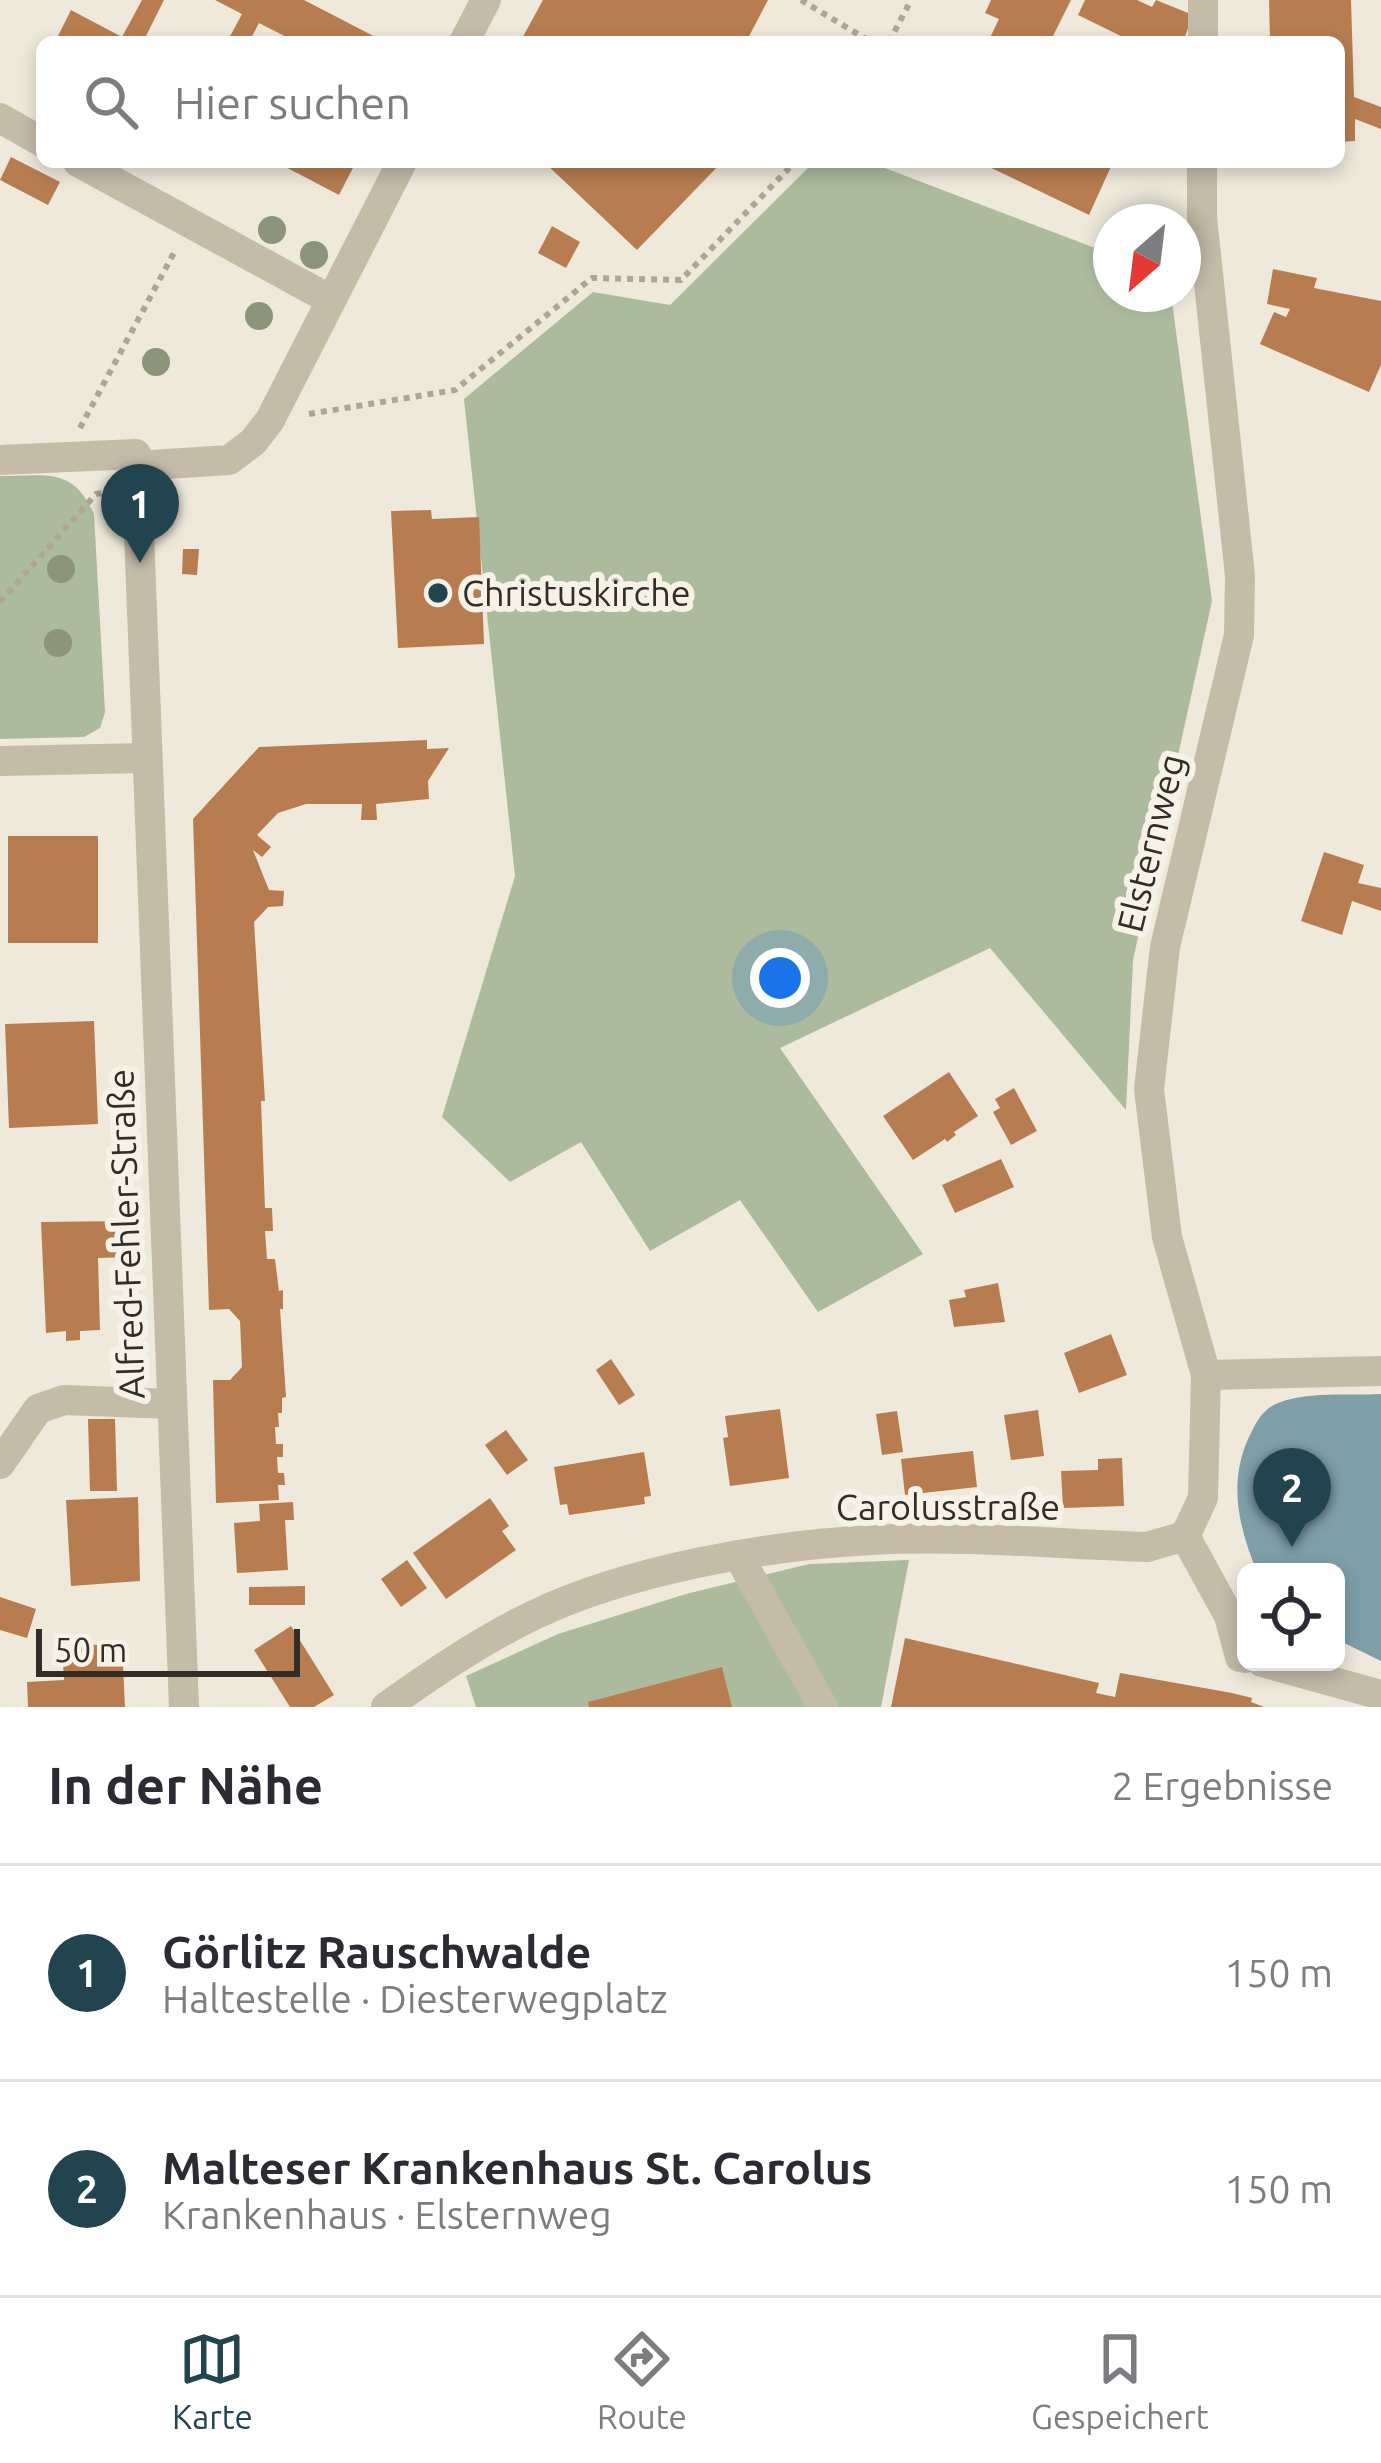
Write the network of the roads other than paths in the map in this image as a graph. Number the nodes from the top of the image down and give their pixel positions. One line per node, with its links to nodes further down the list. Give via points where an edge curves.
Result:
1 (486, 0): 3 (street)
2 (1203, 0): 4 (street)
3 (467, 36)
4 (1203, 36)
5 (0, 118): 6 (street)
6 (36, 139)
7 (89, 168): 10 (street)
8 (399, 168): 10 (street)
9 (1202, 168): 16 (street, Elsternweg, via 1239,634 1165,946 1149,1089 1166,1238)
10 (331, 300): 12 (street, via 253,442 229,460)
11 (0, 460): 12 (street, via 136,454)
12 (137, 477): 13 (street, Alfred-Fehler-Straße)
13 (146, 758): 14 (street); 17 (street, Alfred-Fehler-Straße)
14 (0, 761)
15 (1381, 1371): 16 (street)
16 (1206, 1375): 19 (street, Elsternweg, via 1203,1498)
17 (172, 1403): 18 (street, via 64,1400 38,1408); 24 (street, Alfred-Fehler-Straße)
18 (0, 1464)
19 (1185, 1536): 20 (street, Carolusstraße, via 1147,1547 873,1540); 21 (street)
20 (738, 1556): 25 (street, Carolusstraße, via 536,1614); 26 (street)
21 (1237, 1646)
22 (1294, 1671): 23 (street)
23 (1381, 1695)
24 (184, 1707)
25 (386, 1707)
26 (823, 1707)

